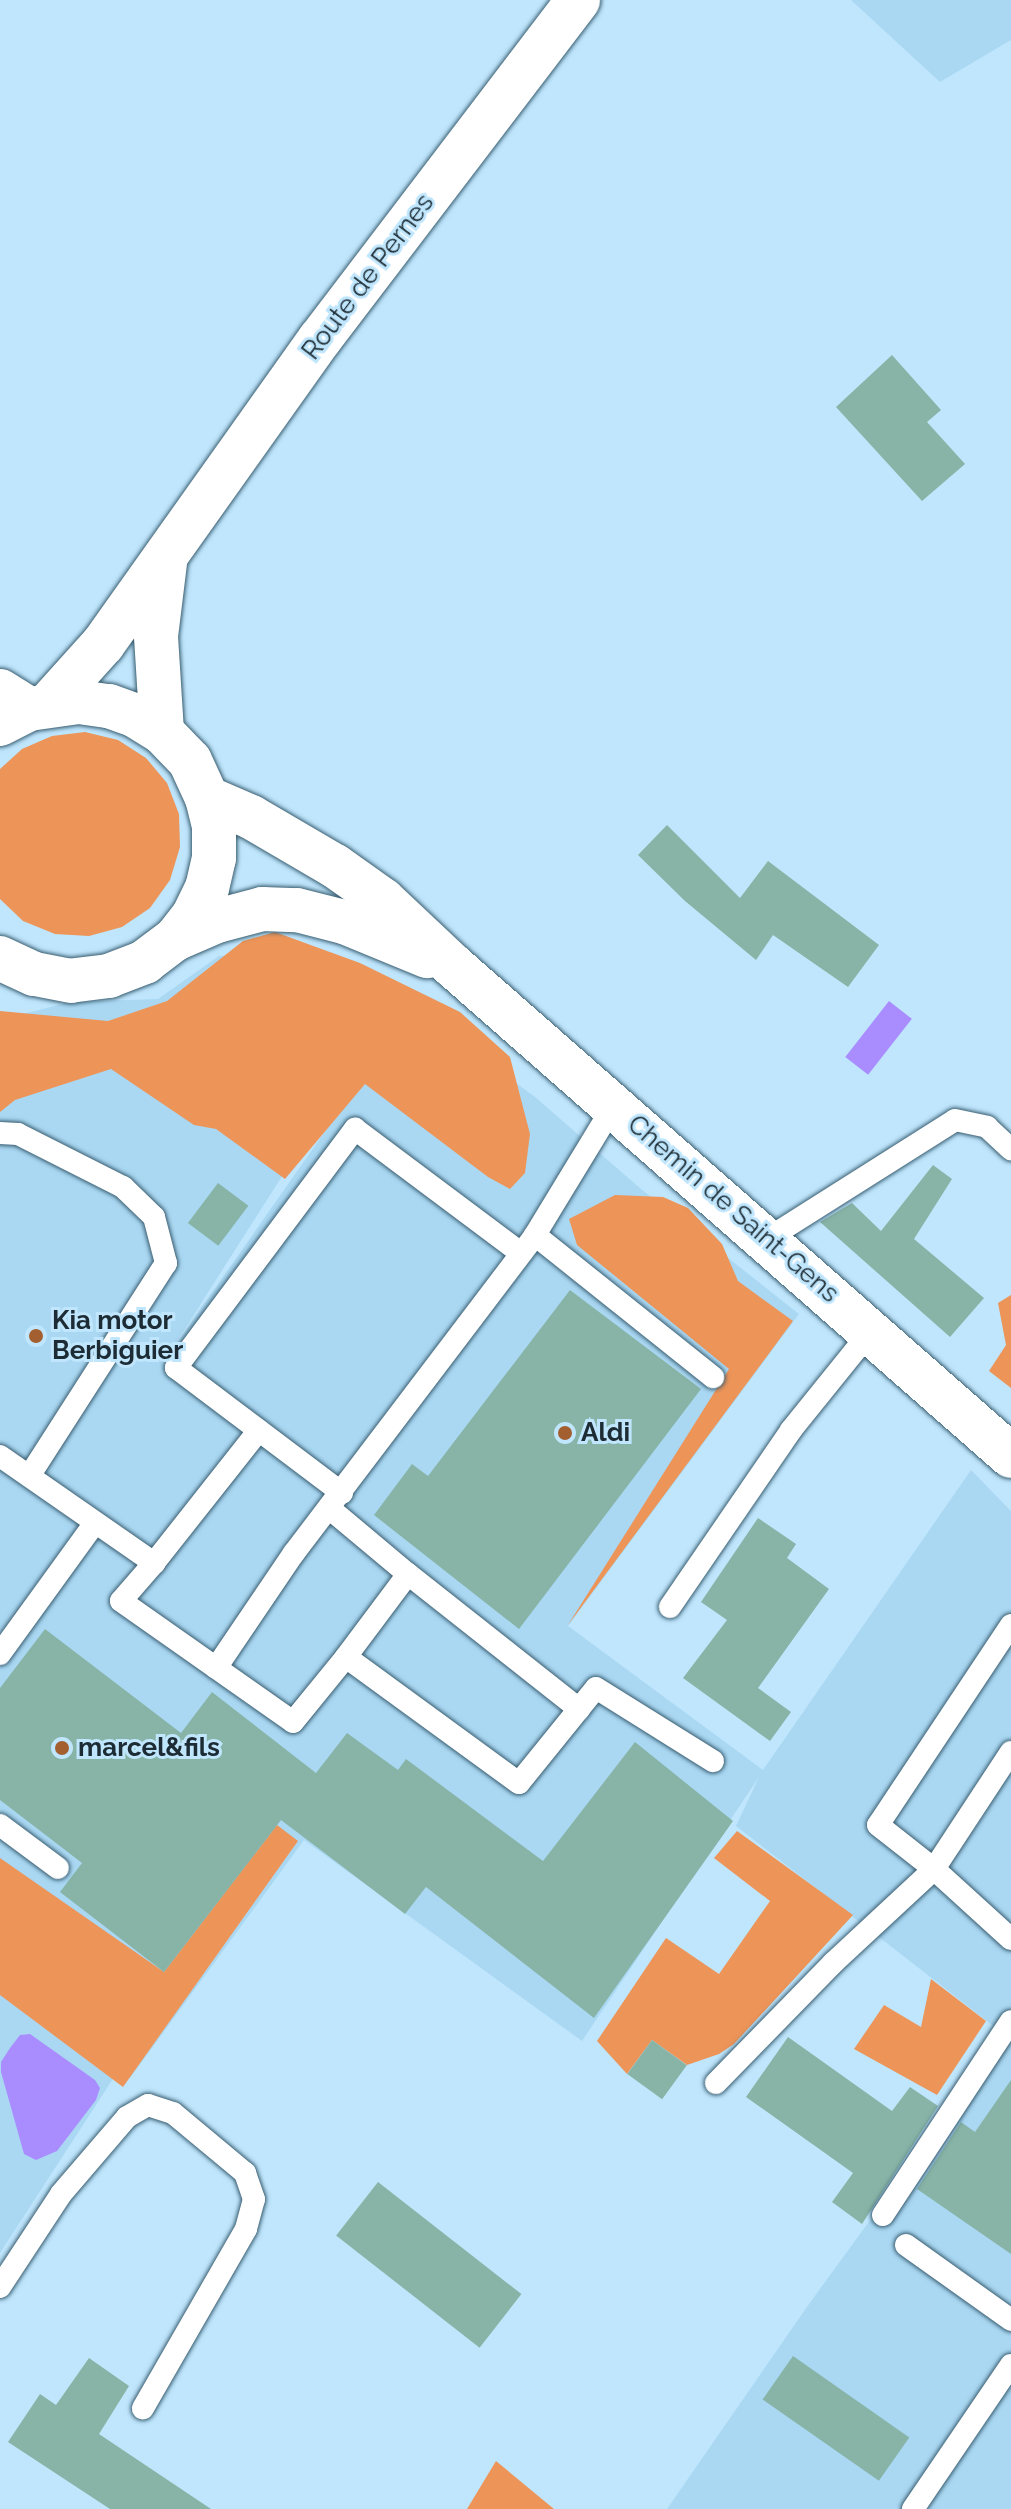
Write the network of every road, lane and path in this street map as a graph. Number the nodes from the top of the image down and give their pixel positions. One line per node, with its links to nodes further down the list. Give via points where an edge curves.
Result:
1 (578, 0): 2 (main road, Route de Pernes, via 320,339)
2 (165, 560): 3 (main road, Route de Pernes, via 103,644); 4 (main road, Route de Pernes, via 156,636)
3 (20, 707): 4 (main road, via 79,702 109,706)
4 (162, 732): 5 (main road, via 190,761)
5 (207, 798): 6 (main road, via 214,858 194,915); 7 (main road, Chemin de Saint-Gens, via 335,866 383,900)
6 (175, 939): 7 (main road, Chemin de Saint-Gens, via 262,909 297,910 344,922); 8 (main road, via 145,962 109,976 71,981)
7 (452, 965): 9 (main road, Chemin de Saint-Gens)
8 (11, 971)
9 (614, 1105): 12 (main road, Chemin de Saint-Gens); 13 (lane)
10 (0, 1133): 19 (lane, via 18,1134 123,1187 154,1217 166,1263)
11 (1011, 1149): 12 (lane, via 987,1127 955,1120)
12 (767, 1239): 14 (main road, Chemin de Saint-Gens)
13 (528, 1244): 15 (lane); 16 (lane, via 355,1129 176,1368); 20 (lane)
14 (871, 1331): 18 (main road, Chemin de Saint-Gens); 24 (lane, via 791,1430)
15 (713, 1377)
16 (259, 1430): 20 (lane); 22 (lane)
17 (0, 1456): 19 (lane)
18 (1011, 1456)
19 (29, 1476): 21 (lane)
20 (336, 1500): 23 (lane); 28 (lane)
21 (95, 1523): 22 (lane); 26 (lane)
22 (154, 1563): 28 (lane, via 121,1601)
23 (408, 1574): 27 (lane); 29 (lane)
24 (670, 1607)
25 (1011, 1625): 34 (lane, via 878,1825)
26 (0, 1654)
27 (346, 1657): 28 (lane, via 293,1722); 29 (lane, via 519,1783)
28 (216, 1668)
29 (579, 1709): 31 (lane, via 596,1688)
30 (1011, 1752): 34 (lane)
31 (713, 1761)
32 (0, 1825): 33 (lane)
33 (58, 1868)
34 (934, 1869): 35 (lane); 37 (lane)
35 (1008, 1930)
36 (1011, 2021): 38 (lane)
37 (716, 2083)
38 (883, 2215)
39 (906, 2245): 41 (lane)
40 (0, 2287): 43 (lane, via 61,2194 127,2117 148,2105 173,2113 245,2173 254,2199 246,2229)
41 (1011, 2320)
42 (1011, 2365): 44 (lane)
43 (143, 2408)
44 (913, 2509)

